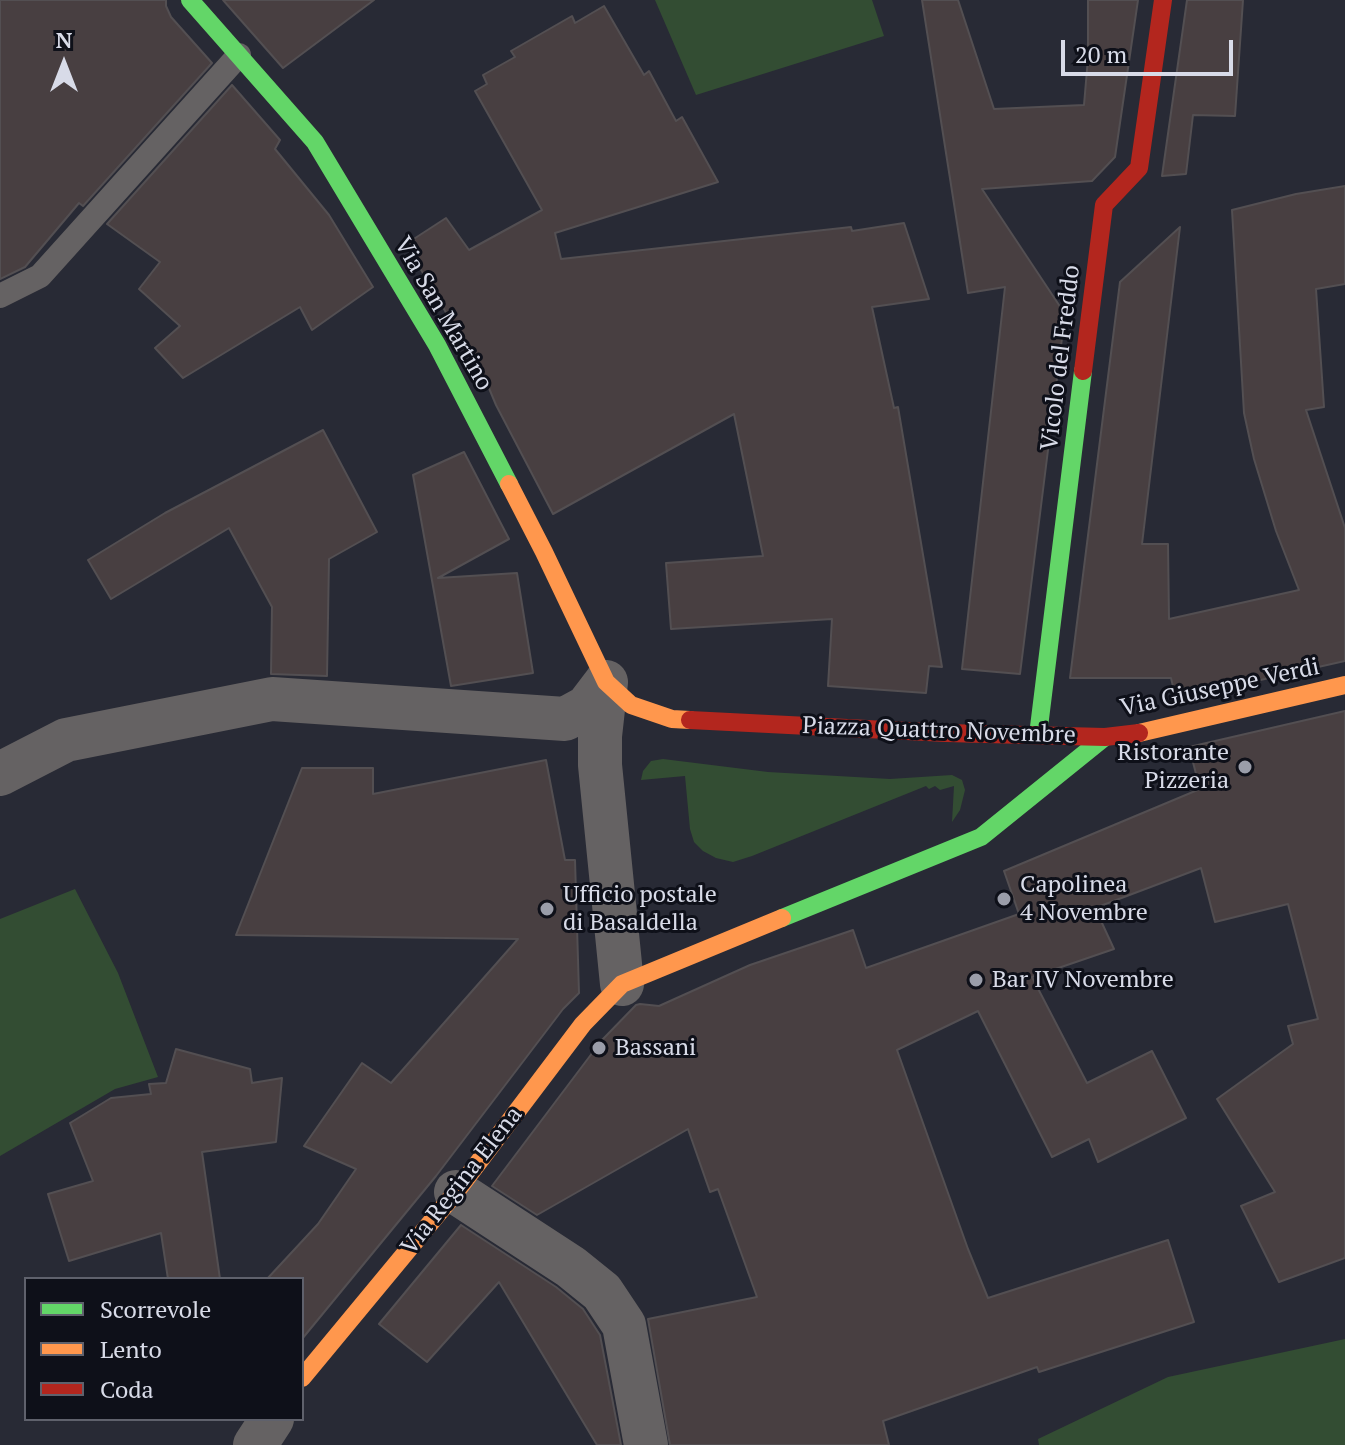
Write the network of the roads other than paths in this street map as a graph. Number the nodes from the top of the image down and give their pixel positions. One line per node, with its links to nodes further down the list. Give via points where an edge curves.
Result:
1 (190, 0): 3 (street, Via San Martino)
2 (1163, 0): 7 (street, Vicolo del Freddo, via 1139,168 1104,205)
3 (239, 55): 4 (lane, via 40,276); 5 (street, Via San Martino, via 315,142 437,345)
4 (0, 296)
5 (606, 682): 7 (street, Piazza Quattro Novembre, via 631,705 672,719); 9 (street, via 587,707 565,719 272,699 66,740); 10 (street, via 600,765)
6 (1345, 685): 8 (street, Via Giuseppe Verdi)
7 (1038, 735): 8 (street, Piazza Quattro Novembre)
8 (1105, 737): 10 (street, Piazza Quattro Novembre, via 981,837)
9 (0, 774)
10 (622, 984): 11 (street, Via Regina Elena, via 583,1024)
11 (456, 1192): 12 (street, Via Regina Elena); 15 (street, via 602,1292 624,1325)
12 (304, 1376)
13 (271, 1421): 14 (street)
14 (255, 1445)
15 (646, 1445)

